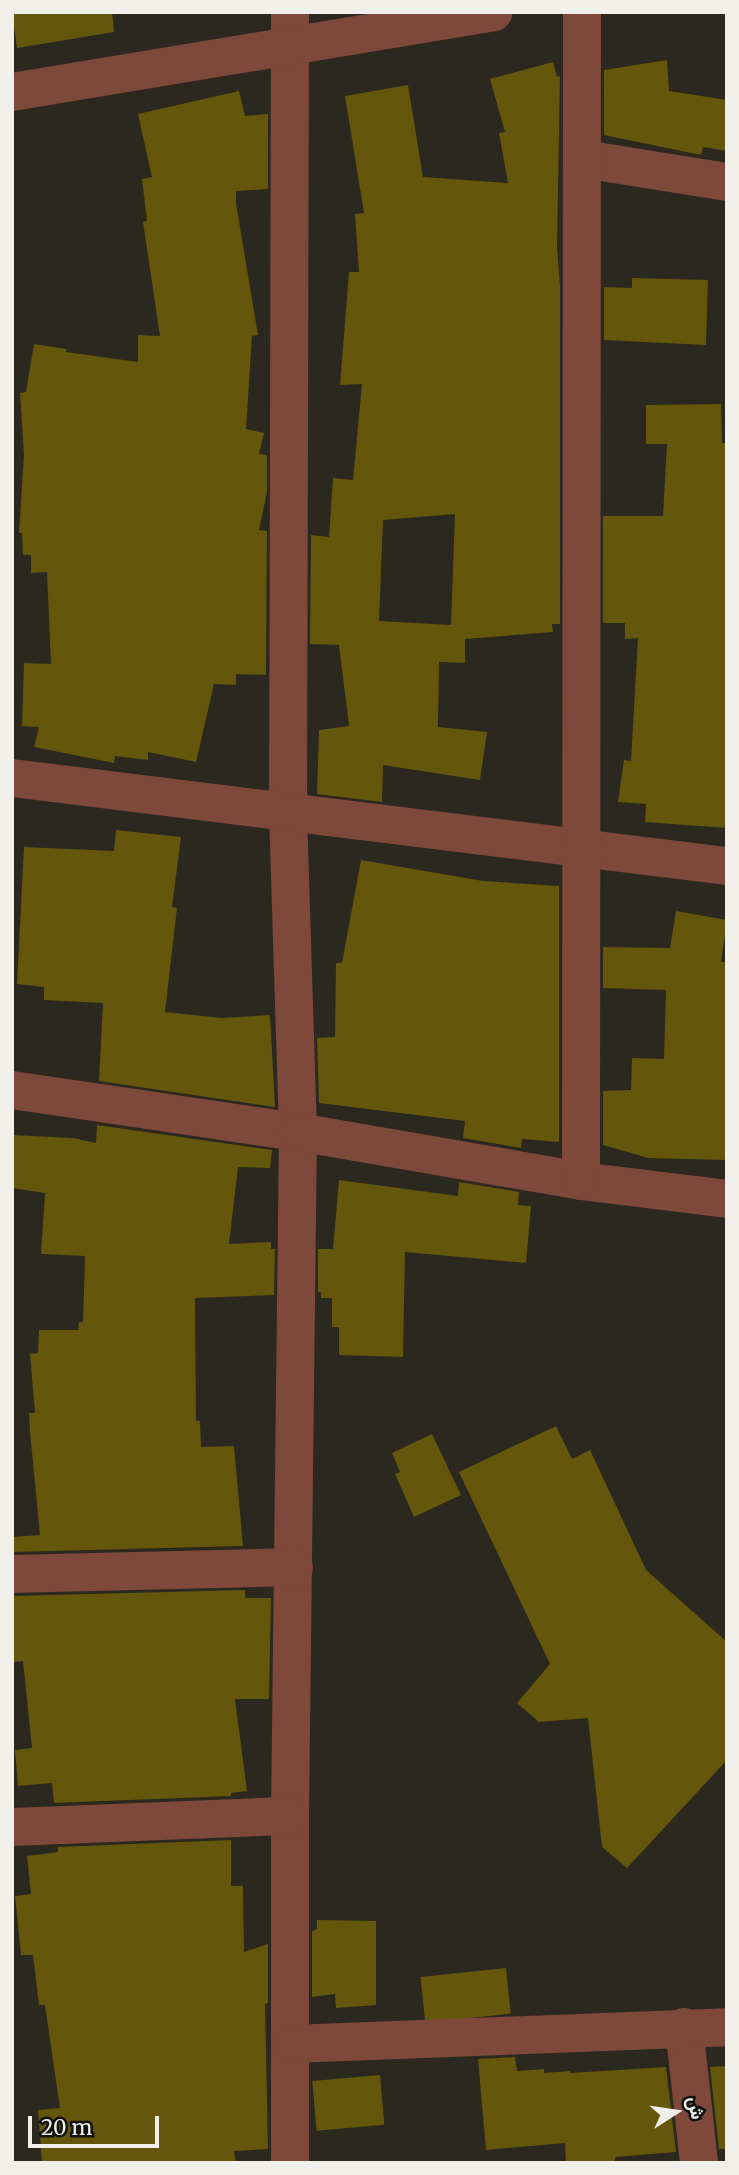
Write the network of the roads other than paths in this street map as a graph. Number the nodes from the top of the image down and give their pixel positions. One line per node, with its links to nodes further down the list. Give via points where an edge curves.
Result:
1 (493, 12): 3 (street)
2 (582, 12): 5 (street)
3 (289, 30): 4 (street); 8 (street)
4 (12, 92)
5 (583, 159): 6 (street); 9 (street)
6 (727, 182)
7 (12, 778): 8 (street)
8 (288, 813): 9 (street); 12 (street)
9 (582, 846): 10 (street); 13 (street)
10 (727, 866)
11 (12, 1090): 12 (street)
12 (298, 1132): 13 (street); 15 (street)
13 (581, 1181): 14 (street)
14 (727, 1199)
15 (294, 1567): 16 (street); 17 (street)
16 (12, 1574)
17 (290, 1816): 18 (street); 21 (street)
18 (12, 1827)
19 (684, 2027): 20 (street); 21 (street); 23 (street)
20 (727, 2027)
21 (292, 2044): 22 (street)
22 (290, 2163)
23 (699, 2163)

